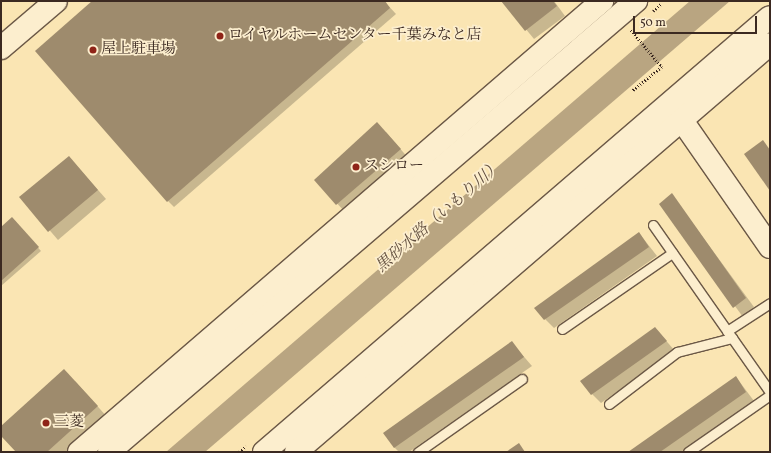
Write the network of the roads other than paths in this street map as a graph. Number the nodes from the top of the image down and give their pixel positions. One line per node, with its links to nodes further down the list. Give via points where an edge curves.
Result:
1 (56, 1): 6 (street)
2 (602, 1): 17 (street)
3 (636, 1): 18 (street)
4 (770, 17): 7 (street)
5 (770, 44): 7 (street)
6 (1, 48)
7 (676, 112): 9 (street); 19 (street); 20 (street)
8 (653, 226): 10 (lane)
9 (770, 247)
10 (672, 253): 12 (lane); 13 (lane)
11 (770, 303): 13 (lane)
12 (562, 329)
13 (730, 335): 15 (lane); 16 (lane, via 677,352)
14 (522, 379): 21 (lane)
15 (770, 393): 22 (lane)
16 (609, 404)
17 (79, 452)
18 (110, 452)
19 (264, 452)
20 (296, 452)
21 (418, 452)
22 (688, 452)

